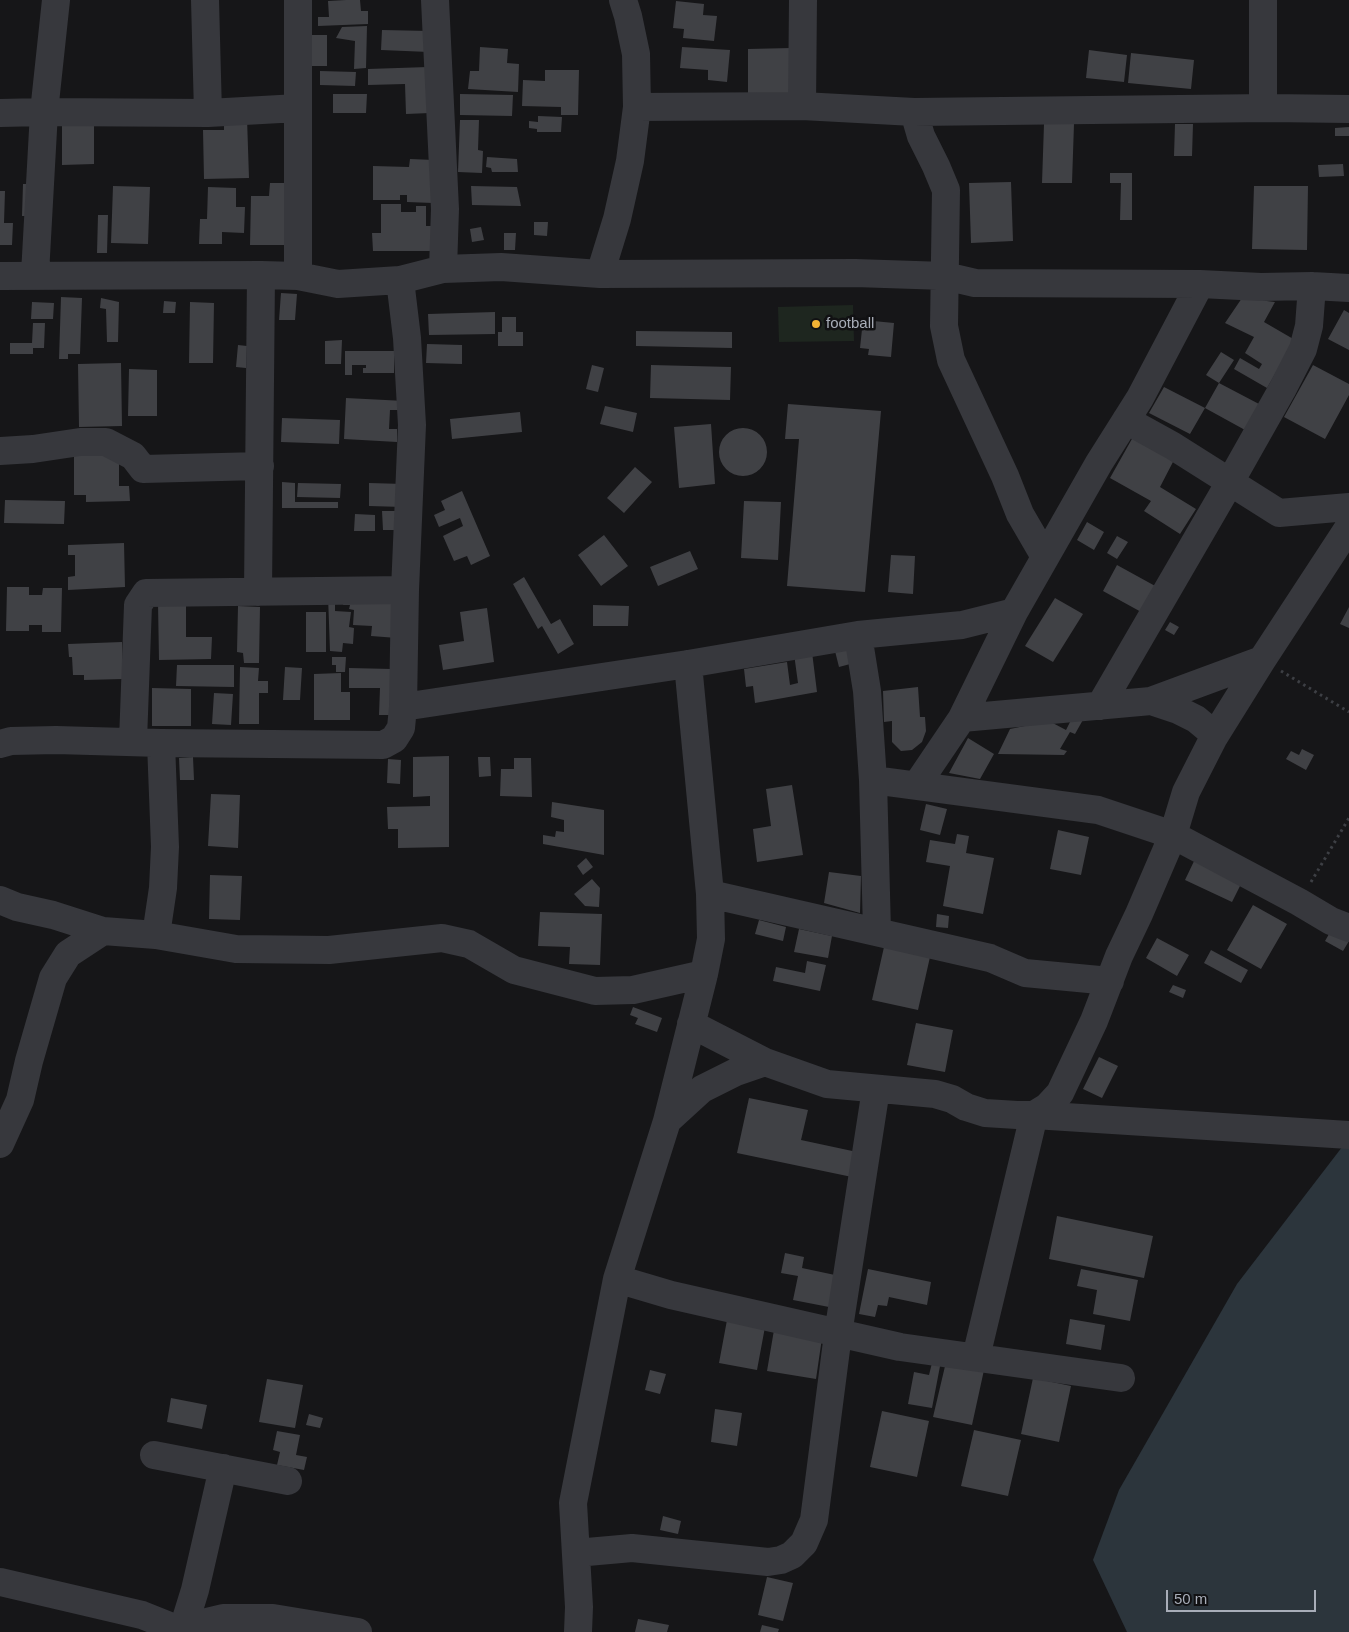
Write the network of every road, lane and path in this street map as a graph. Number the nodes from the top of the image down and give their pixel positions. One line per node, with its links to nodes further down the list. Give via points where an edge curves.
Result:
1 (56, 0): 13 (street)
2 (206, 0): 16 (street)
3 (298, 0): 10 (street)
4 (435, 0): 17 (street, via 445,209)
5 (623, 0): 9 (street, via 636,54)
6 (803, 0): 8 (street)
7 (1263, 0): 11 (street)
8 (802, 106): 9 (street); 14 (street)
9 (637, 107): 19 (street, via 630,161)
10 (298, 108): 16 (street); 22 (street)
11 (1263, 108): 12 (street); 14 (street)
12 (1349, 109)
13 (44, 112): 15 (street); 16 (street); 18 (street)
14 (914, 112): 23 (street, via 921,136 946,190)
15 (0, 113)
16 (208, 113)
17 (443, 269): 19 (street, via 501,267); 24 (street)
18 (35, 274): 20 (street); 21 (street)
19 (600, 274): 23 (street)
20 (261, 275): 22 (street); 30 (street)
21 (0, 276)
22 (298, 276): 24 (street, via 338,284)
23 (945, 276): 25 (street, via 975,282); 34 (street, via 944,326 951,360 1020,514)
24 (400, 280): 35 (street, via 412,425)
25 (1200, 284): 26 (street); 28 (street)
26 (1312, 286): 27 (street); 31 (street, via 1309,326 1303,349)
27 (1349, 288)
28 (1126, 420): 31 (street); 34 (street)
29 (0, 450): 30 (street, via 106,442 134,456 144,469)
30 (260, 466): 36 (street)
31 (1230, 482): 32 (street, via 1279,513); 42 (street)
32 (1349, 508)
33 (1349, 527): 39 (street)
34 (1045, 557): 37 (street)
35 (405, 590): 36 (street); 43 (street)
36 (258, 592): 47 (street, via 146,592 138,605)
37 (1014, 612): 38 (street, via 962,625); 45 (street)
38 (858, 635): 40 (street); 50 (street, via 867,691)
39 (1262, 660): 41 (street); 44 (path); 46 (street)
40 (688, 664): 43 (street); 54 (street)
41 (1151, 701): 42 (street); 46 (street, via 1196,719)
42 (1100, 706): 45 (street)
43 (403, 707): 48 (street, via 401,728 394,739 383,745)
44 (1349, 712)
45 (962, 718): 51 (street)
46 (1214, 737): 53 (street, via 1186,792)
47 (133, 741): 48 (street); 49 (street, via 11,741)
48 (161, 743): 60 (street, via 164,888)
49 (0, 744)
50 (873, 780): 51 (street); 59 (street)
51 (916, 786): 53 (street, via 1098,810)
52 (1349, 818): 56 (path)
53 (1174, 835): 56 (street); 62 (street)
54 (710, 894): 59 (street); 61 (street, via 711,939)
55 (0, 900): 58 (street)
56 (1299, 902): 57 (street)
57 (1349, 928)
58 (103, 931): 60 (street); 69 (street, via 68,954 53,978 20,1100)
59 (876, 931): 62 (street, via 990,958 1025,972)
60 (156, 935): 61 (street, via 236,949 329,950 442,938 470,944 514,970 595,991 633,990)
61 (704, 974): 63 (street)
62 (1110, 981): 66 (street, via 1060,1093)
63 (691, 1024): 64 (street); 67 (street)
64 (765, 1062): 65 (street, via 827,1084); 67 (street, via 702,1089)
65 (876, 1089): 66 (street, via 935,1094 984,1113); 71 (street)
66 (1034, 1115): 68 (street); 72 (street)
67 (667, 1121): 70 (street)
68 (1349, 1135)
69 (0, 1144)
70 (617, 1279): 71 (street); 77 (street, via 573,1503)
71 (838, 1334): 72 (street, via 900,1347); 77 (street, via 814,1520 804,1543 792,1555 768,1562 632,1548)
72 (976, 1357): 73 (street)
73 (1121, 1378)
74 (154, 1455): 75 (street)
75 (223, 1468): 76 (street); 79 (street, via 195,1590)
76 (288, 1481)
77 (576, 1553): 81 (street)
78 (0, 1582): 79 (street, via 142,1615)
79 (182, 1631): 80 (street, via 223,1618 273,1618)
80 (358, 1632)
81 (578, 1632)

